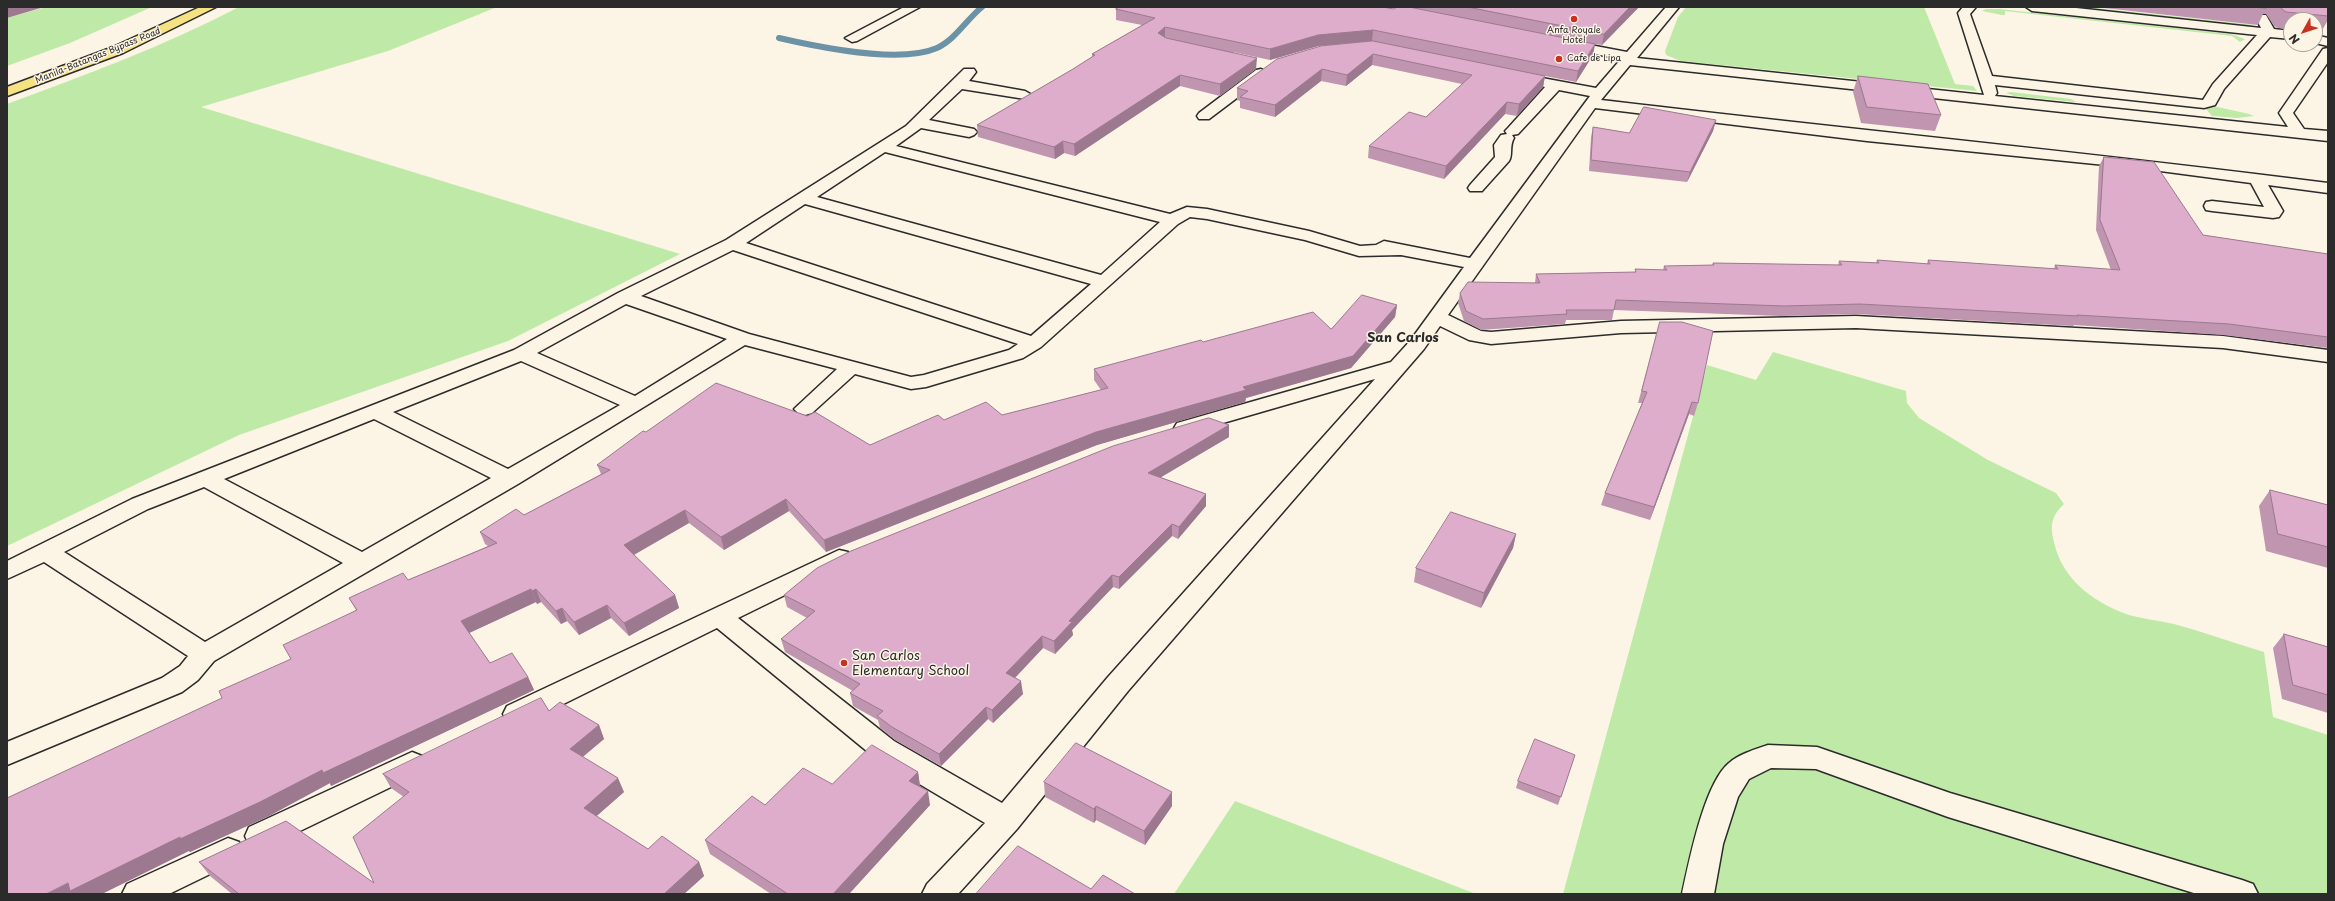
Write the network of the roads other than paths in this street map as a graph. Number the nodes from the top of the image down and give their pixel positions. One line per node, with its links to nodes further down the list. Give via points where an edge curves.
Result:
1 (210, 7): 22 (main road, Manila-Batangas Bypass Road, via 118,50)
2 (914, 7): 12 (street)
3 (1383, 7): 7 (street)
4 (1673, 7): 16 (street)
5 (1970, 7): 20 (street, via 1964,13)
6 (2032, 7): 9 (street)
7 (1437, 18)
8 (153, 19): 10 (main road, Manila-Batangas Bypass Road)
9 (2264, 25): 11 (street); 20 (street, via 2218,87 2210,102 2204,104)
10 (134, 28)
11 (2283, 32)
12 (852, 38)
13 (1553, 41): 16 (street)
14 (95, 44): 18 (main road, Manila-Batangas Bypass Road)
15 (2328, 52): 29 (street, via 2286,113)
16 (1628, 59): 24 (street); 25 (street)
17 (1256, 62): 26 (street, via 1271,66)
18 (17, 74)
19 (1502, 74): 21 (street)
20 (1986, 80): 25 (street)
21 (1555, 85): 24 (street); 33 (street, via 1509,135 1502,145 1503,158)
22 (7, 92)
23 (1025, 95): 27 (street, via 964,78)
24 (1595, 98): 32 (street, via 1867,136 2145,164); 39 (street)
25 (1993, 100): 29 (street)
26 (1204, 116)
27 (919, 123): 28 (street); 31 (street)
28 (969, 132)
29 (2299, 133): 30 (street)
30 (2328, 136)
31 (883, 147): 35 (street); 37 (street)
32 (2256, 178): 34 (street); 36 (street, via 2273,213)
33 (1476, 188)
34 (2328, 188)
35 (802, 198): 38 (street); 40 (street)
36 (2212, 206)
37 (1172, 220): 39 (street, via 1187,212 1198,212 1309,236 1359,250 1398,250); 40 (street)
38 (732, 244): 41 (street); 44 (street)
39 (1473, 264): 42 (street)
40 (1104, 282): 44 (street)
41 (625, 297): 43 (street); 45 (street)
42 (1437, 317): 46 (street, via 1476,336 1491,338 1621,326 1856,322 2223,342); 48 (street)
43 (742, 338): 47 (street); 49 (street)
44 (1034, 343): 47 (street, via 1016,354 926,381 911,383)
45 (520, 354): 49 (street); 51 (street)
46 (2328, 356)
47 (852, 367): 50 (street)
48 (1396, 367): 52 (street); 64 (street, via 1118,684)
49 (636, 404): 54 (street)
50 (805, 409)
51 (374, 411): 53 (street); 54 (street)
52 (1166, 434)
53 (204, 478): 56 (street, via 140,504); 57 (street)
54 (510, 478): 57 (street)
55 (858, 550): 59 (street)
56 (46, 552): 58 (street); 60 (street)
57 (364, 564): 60 (street)
58 (7, 571)
59 (720, 617): 61 (street); 64 (street, via 884,749)
60 (206, 654): 62 (street, via 189,673 172,685)
61 (497, 723)
62 (7, 754)
63 (433, 754): 65 (street)
64 (1006, 820): 66 (street)
65 (138, 894)
66 (938, 894)
67 (1698, 894): 68 (street, via 1708,844 1724,793 1739,771 1768,756 1817,758 1948,805)
68 (2242, 894)

